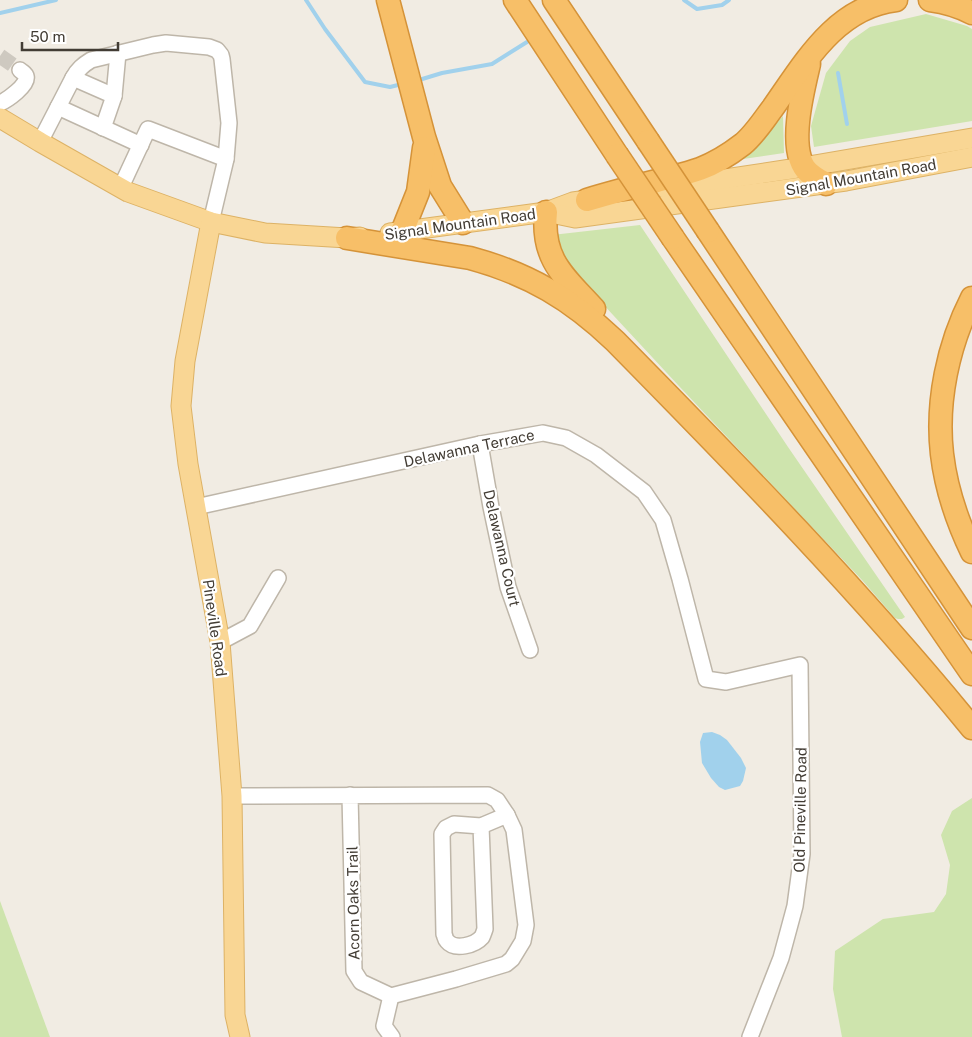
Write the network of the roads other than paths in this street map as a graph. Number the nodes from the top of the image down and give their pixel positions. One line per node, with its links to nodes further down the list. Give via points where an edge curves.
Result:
1 (388, 0): 16 (highway)
2 (515, 0): 41 (highway, bridge, via 673,238)
3 (554, 0): 37 (highway, bridge)
4 (896, 0): 8 (highway, via 849,17 822,40)
5 (930, 0): 6 (highway)
6 (972, 13)
7 (118, 54): 10 (street, via 91,60 78,69); 11 (street); 21 (street, via 166,43 217,50 222,59 229,123)
8 (811, 56): 22 (highway, via 797,137); 25 (highway, via 746,142 726,156 701,168)
9 (20, 70): 12 (street, via 26,80 17,92)
10 (73, 78): 11 (street); 13 (street)
11 (114, 96): 15 (street)
12 (0, 104)
13 (58, 106): 15 (street); 18 (street)
14 (0, 118): 18 (main road, Signal Mountain Road)
15 (103, 128): 19 (street)
16 (424, 137): 28 (highway, via 440,186); 29 (highway, via 418,192)
17 (972, 138): 22 (main road, Signal Mountain Road)
18 (40, 142): 24 (main road, Signal Mountain Road)
19 (141, 145): 21 (street, via 148,129); 24 (street)
20 (972, 158): 23 (main road, Signal Mountain Road)
21 (226, 159): 27 (street)
22 (804, 167): 23 (highway); 25 (main road, Signal Mountain Road)
23 (826, 184): 26 (main road, Signal Mountain Road, via 576,218)
24 (120, 187): 27 (main road, Signal Mountain Road)
25 (587, 200): 26 (main road, Signal Mountain Road)
26 (546, 212): 28 (main road, Signal Mountain Road); 32 (highway, via 547,241 559,271)
27 (211, 222): 30 (main road, Signal Mountain Road, via 266,233); 34 (main road, Pineville Road, via 185,361 181,406)
28 (463, 223): 29 (main road, Signal Mountain Road)
29 (402, 232): 30 (main road, Signal Mountain Road)
30 (347, 238): 32 (highway, via 470,258 506,269 541,285 598,325)
31 (972, 298): 35 (highway, via 951,351 945,379 941,436 948,486 962,532)
32 (696, 424): 42 (highway, via 852,589)
33 (480, 444): 34 (street, Delawanna Terrace); 39 (street, Delawanna Court, via 508,587); 40 (street, Delawanna Terrace, via 543,433 566,438 596,455 644,492 663,520 706,679 726,682)
34 (196, 507): 38 (main road, Pineville Road)
35 (972, 552)
36 (278, 578): 38 (street, via 250,626)
37 (972, 628)
38 (220, 642): 43 (main road, Pineville Road)
39 (530, 650)
40 (800, 665): 50 (street, Old Pineville Road, via 802,854 795,906 781,958)
41 (972, 674)
42 (972, 728)
43 (232, 796): 44 (street); 48 (main road, Pineville Road, via 235,1015)
44 (350, 796): 45 (street, via 488,795 497,800); 47 (street, Acorn Oaks Trail, via 354,971 361,982)
45 (507, 815): 46 (street); 47 (street, via 514,830 526,925 523,941 512,960 479,973)
46 (481, 826): 46 (street, via 454,824 442,834 444,934 454,946 473,943 482,937 485,929)
47 (390, 996): 49 (street, via 384,1026)
48 (240, 1037)
49 (392, 1037)
50 (750, 1037)

